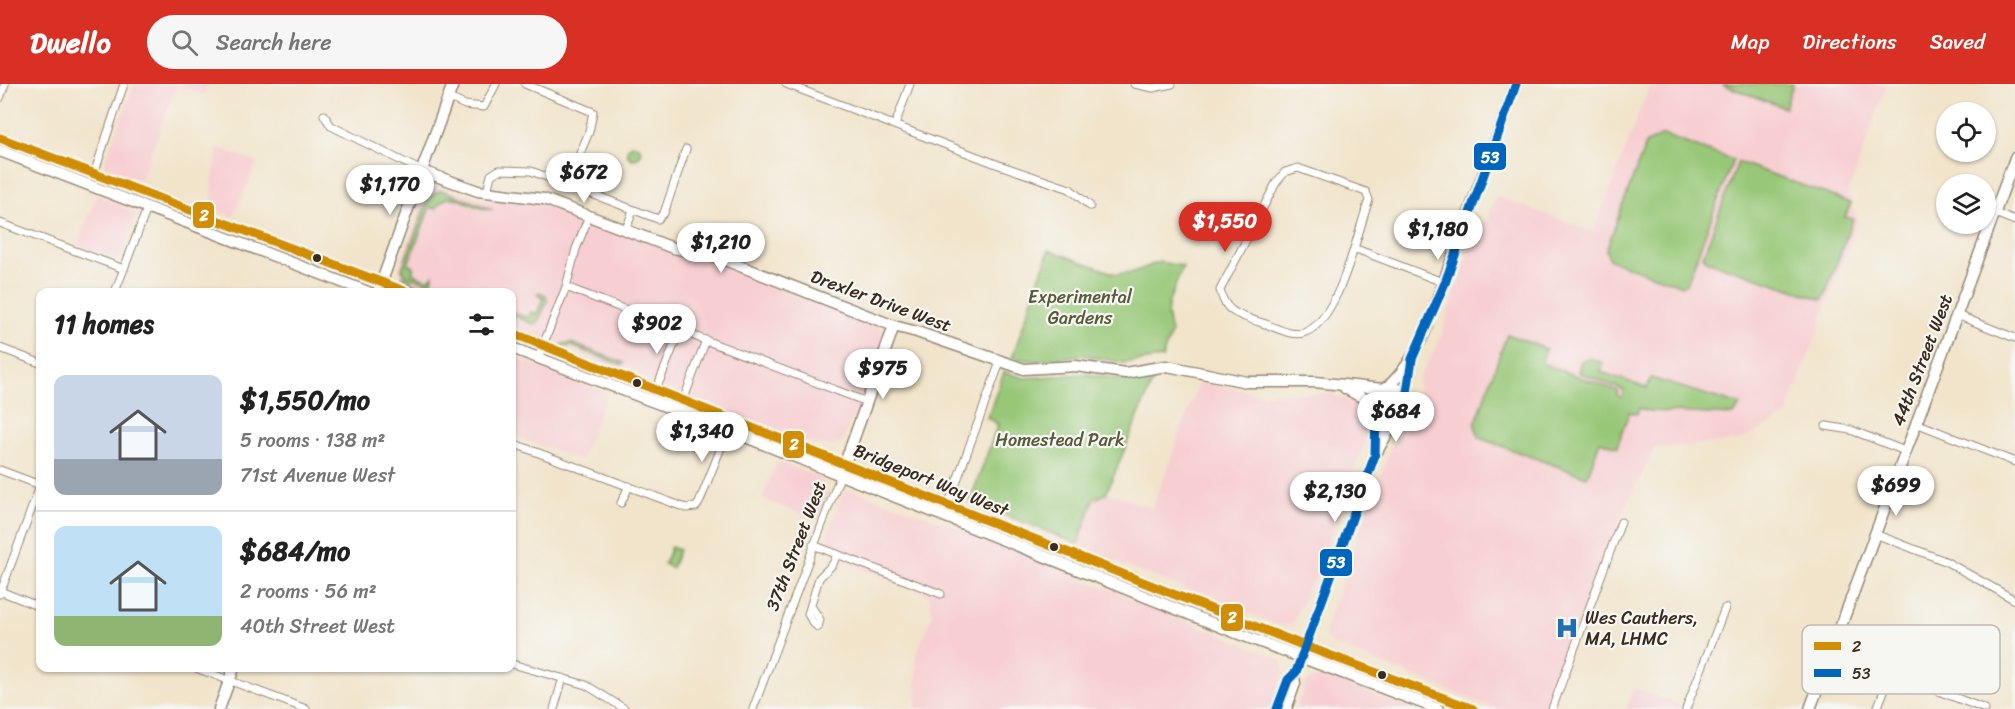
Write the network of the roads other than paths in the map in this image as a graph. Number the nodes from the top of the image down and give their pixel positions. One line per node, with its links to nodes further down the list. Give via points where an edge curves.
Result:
1 (5, 84): 11 (street)
2 (124, 84): 20 (street)
3 (453, 84): 12 (main road)
4 (496, 84): 12 (street, via 484,107)
5 (525, 84): 21 (street, via 593,112)
6 (786, 84): 14 (street)
7 (910, 84): 14 (street)
8 (1134, 84): 10 (street, via 1153,88)
9 (1516, 84): 35 (main road)
10 (1169, 85)
11 (0, 98)
12 (448, 98): 19 (main road)
13 (324, 115): 19 (street, via 331,126)
14 (895, 125): 24 (street, via 1070,189)
15 (0, 138): 20 (main road)
16 (686, 149): 25 (street, via 662,217 655,220)
17 (0, 151): 23 (main road)
18 (2015, 158): 26 (main road, 44th Street West)
19 (422, 171): 22 (main road, Drexler Drive West); 39 (main road)
20 (94, 174): 39 (main road)
21 (567, 184): 22 (street, via 531,171 499,170 491,175); 25 (street)
22 (487, 192): 28 (main road, Drexler Drive West, via 533,196)
23 (148, 206): 34 (street); 38 (main road)
24 (1090, 206)
25 (633, 210): 31 (street)
26 (1996, 210)
27 (1996, 213): 29 (street)
28 (589, 216): 31 (main road, Drexler Drive West); 36 (street)
29 (2015, 220)
30 (0, 223): 34 (street)
31 (626, 230): 41 (main road, Drexler Drive West, via 673,248 717,257)
32 (1987, 234): 40 (main road, 44th Street West)
33 (1356, 249): 33 (street, via 1369,194 1306,169 1291,170 1276,183 1229,268 1220,290 1222,302 1233,314 1292,333 1304,333 1329,309); 35 (street)
34 (124, 269): 37 (street)
35 (1445, 283): 50 (main road)
36 (566, 287): 42 (street); 46 (street)
37 (117, 288)
38 (358, 288)
39 (380, 288)
40 (1957, 315): 44 (street); 61 (main road, 44th Street West)
41 (894, 327): 52 (main road, Drexler Drive West); 58 (main road, 37th Street West)
42 (680, 330): 45 (street); 55 (street)
43 (516, 335): 46 (main road, Bridgeport Way West)
44 (2015, 338)
45 (706, 340): 57 (street); 58 (street)
46 (543, 346): 49 (street); 55 (main road, Bridgeport Way West)
47 (0, 348): 51 (street)
48 (516, 350): 49 (main road, Bridgeport Way West)
49 (538, 358): 63 (main road, Bridgeport Way West)
50 (1413, 359): 54 (main road); 56 (main road)
51 (36, 362)
52 (1000, 362): 53 (main road, Drexler Drive West, via 1024,369 1076,366 1125,373 1167,366 1247,382 1305,381); 75 (street)
53 (1342, 386): 54 (main road, Drexler Drive West); 59 (main road, Drexler Drive West)
54 (1384, 388): 56 (main road, via 1398,389); 59 (main road, via 1376,395)
55 (656, 390): 57 (main road, Bridgeport Way West)
56 (1406, 399): 60 (main road, via 1403,412)
57 (683, 401): 68 (main road, Bridgeport Way West)
58 (867, 402): 68 (main road, 37th Street West)
59 (1375, 408): 60 (main road, via 1387,419); 66 (main road)
60 (1396, 418): 66 (main road)
61 (1916, 423): 65 (main road, 44th Street West); 67 (street)
62 (1826, 426): 65 (street, via 1851,430)
63 (728, 430): 70 (main road, Bridgeport Way West); 72 (street, via 696,507 686,508)
64 (516, 444): 72 (street)
65 (1905, 451): 77 (main road, 44th Street West)
66 (1375, 455): 87 (main road)
67 (2015, 462)
68 (845, 463): 70 (street, 37th Street West); 75 (main road, Bridgeport Way West)
69 (0, 470): 71 (street)
70 (840, 476): 78 (street, 37th Street West); 88 (main road, Bridgeport Way West)
71 (36, 484)
72 (629, 486): 74 (street)
73 (36, 497): 80 (street)
74 (621, 502)
75 (948, 505): 87 (main road, Bridgeport Way West)
76 (1621, 522): 107 (street)
77 (1875, 534): 82 (street, via 1945,561); 86 (main road, 44th Street West)
78 (813, 545): 79 (street); 102 (street, 37th Street West)
79 (837, 554): 81 (street); 84 (street, via 819,578)
80 (0, 593): 83 (street)
81 (941, 594)
82 (2015, 600)
83 (36, 606)
84 (811, 606)
85 (1725, 608): 108 (street)
86 (1841, 625)
87 (1305, 646): 88 (main road); 106 (main road, Bridgeport Way West)
88 (1301, 658): 92 (main road); 105 (main road, Bridgeport Way West)
89 (516, 665): 93 (street)
90 (206, 672): 94 (street)
91 (232, 672): 94 (main road)
92 (1294, 676): 103 (main road, via 1288,680); 104 (main road)
93 (563, 678): 100 (street); 101 (street, via 592,688)
94 (229, 681): 98 (main road); 99 (street)
95 (1816, 694): 109 (main road, 44th Street West)
96 (1883, 694): 110 (street)
97 (1946, 694): 111 (street)
98 (219, 709)
99 (306, 709)
100 (554, 709)
101 (625, 709)
102 (753, 709)
103 (1277, 709)
104 (1286, 709)
105 (1438, 709)
106 (1473, 709)
107 (1552, 709)
108 (1686, 709)
109 (1810, 709)
110 (1877, 709)
111 (1985, 709)

